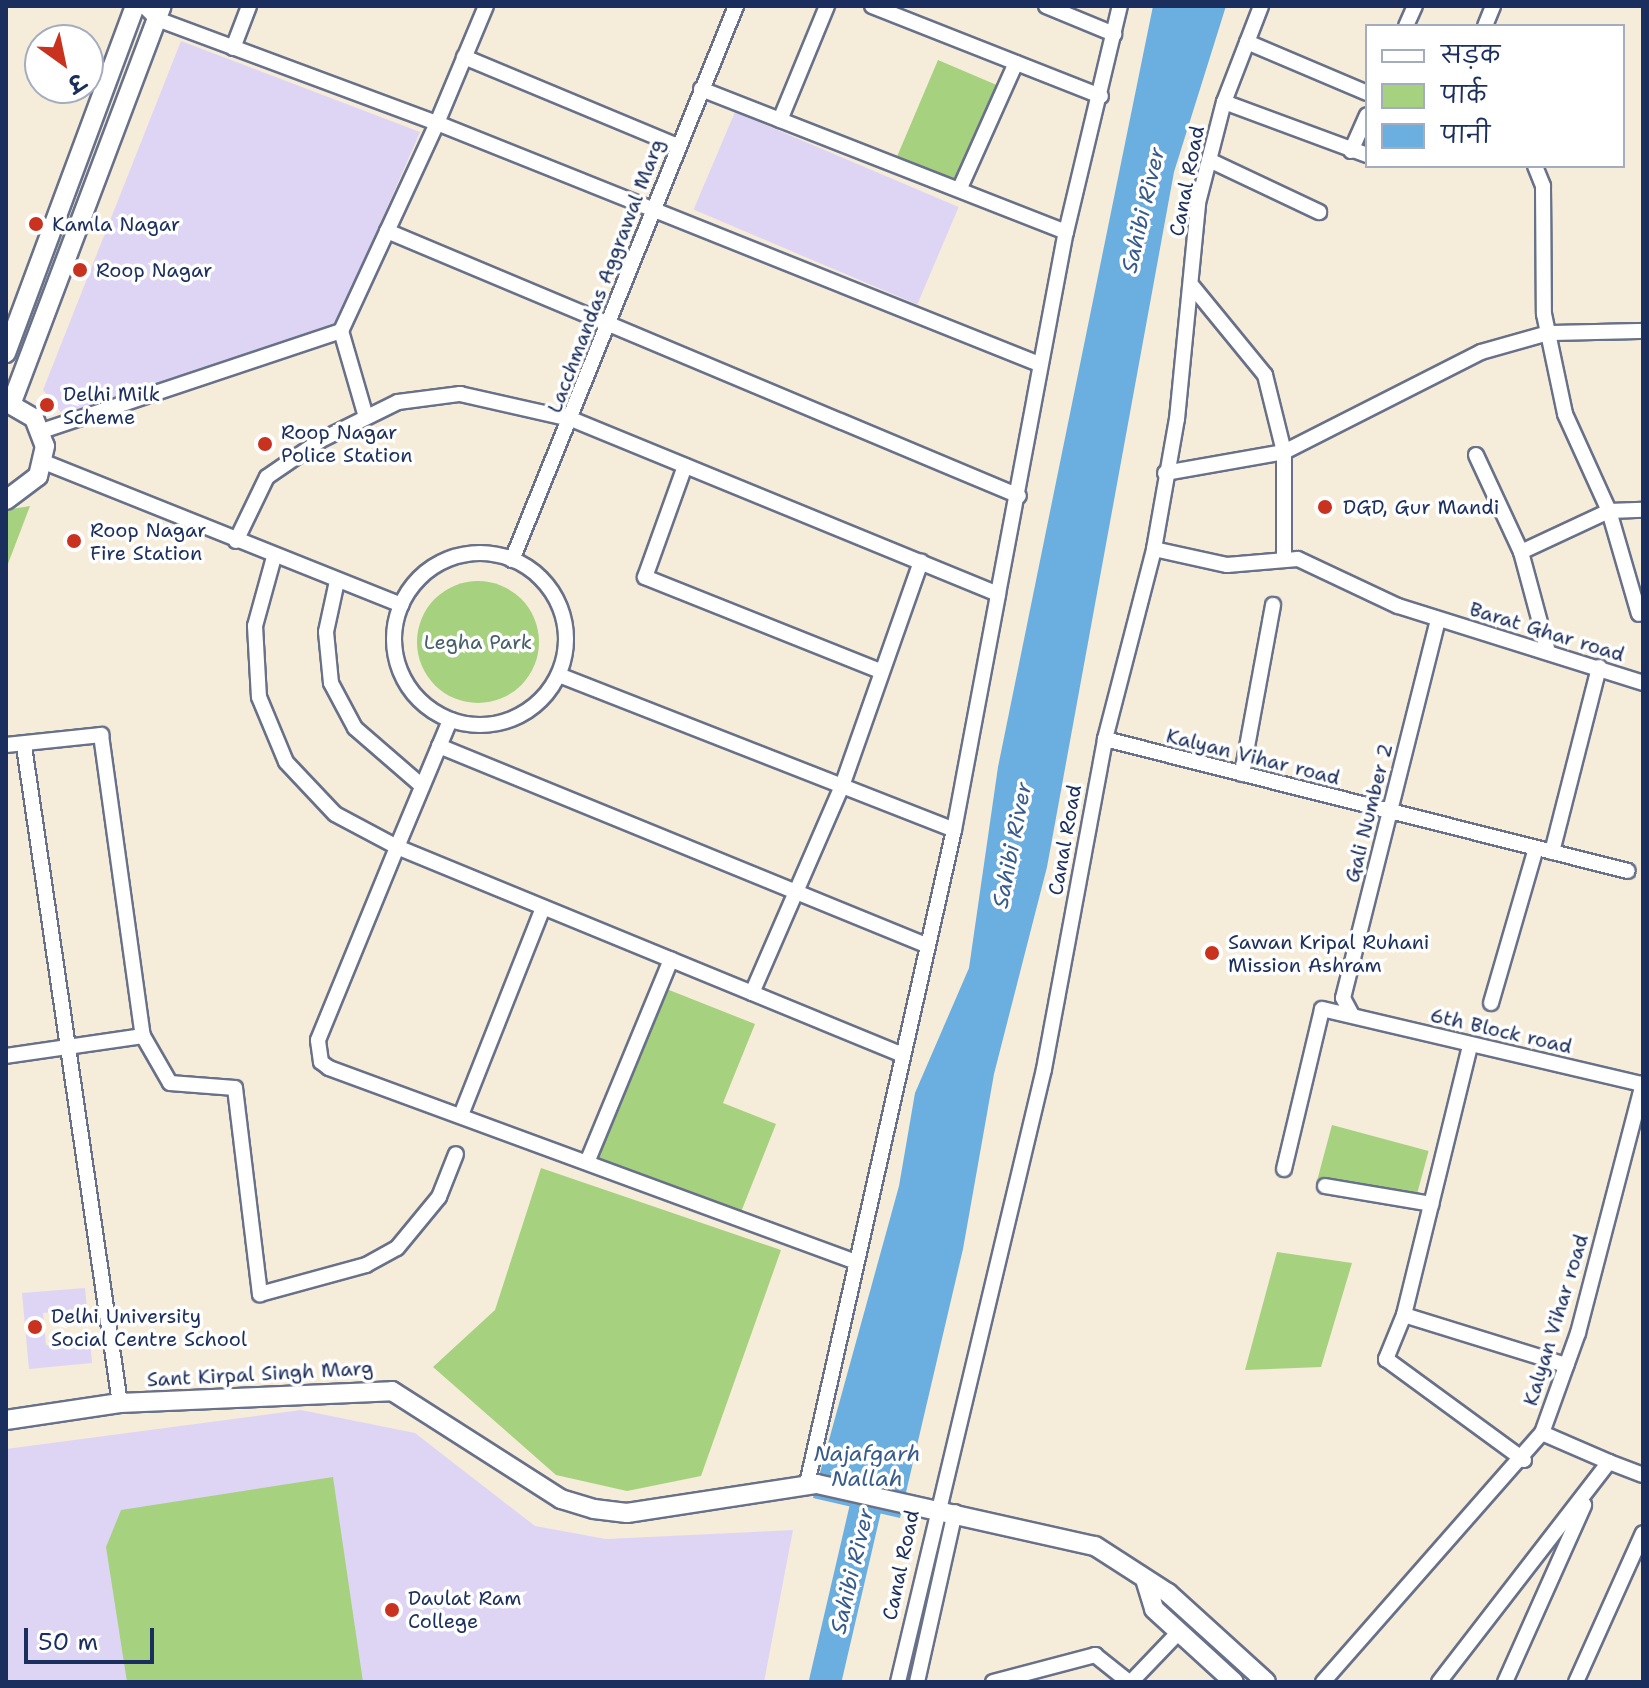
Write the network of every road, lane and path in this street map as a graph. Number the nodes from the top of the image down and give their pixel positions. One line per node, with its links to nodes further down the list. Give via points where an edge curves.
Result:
1 (135, 6): 38 (street)
2 (249, 6): 13 (street)
3 (486, 6): 14 (street)
4 (736, 6): 16 (street, Lacchmandas Aggrawal Marg)
5 (827, 6): 20 (street)
6 (872, 6): 15 (street)
7 (1046, 6): 11 (street)
8 (1120, 6): 11 (street)
9 (1261, 6): 12 (street, Canal Road)
10 (154, 10): 13 (street); 40 (street)
11 (1114, 34): 18 (street)
12 (1247, 42): 17 (street); 19 (street, Canal Road)
13 (233, 48): 22 (street)
14 (464, 57): 22 (street); 23 (street)
15 (1016, 63): 18 (street); 28 (street)
16 (701, 89): 20 (street); 23 (street, Lacchmandas Aggrawal Marg)
17 (1365, 92)
18 (1101, 96): 32 (street)
19 (1224, 102): 24 (street); 26 (street, Canal Road)
20 (780, 120): 28 (street)
21 (1365, 120): 24 (street)
22 (437, 123): 29 (street); 31 (street)
23 (678, 146): 29 (street, Lacchmandas Aggrawal Marg)
24 (1351, 151): 25 (street)
25 (1365, 154)
26 (1209, 160): 30 (street); 33 (street, Canal Road)
27 (1536, 168): 37 (street, via 1543,186)
28 (960, 188): 32 (street)
29 (652, 212): 34 (street, Lacchmandas Aggrawal Marg); 39 (street)
30 (1319, 212)
31 (387, 231): 34 (street); 35 (street)
32 (1066, 232): 39 (street)
33 (1193, 287): 44 (street, via 1265,375); 48 (street, Canal Road)
34 (607, 328): 42 (street, Lacchmandas Aggrawal Marg); 49 (street)
35 (341, 331): 41 (street); 43 (street)
36 (1643, 331): 37 (street)
37 (1548, 333): 44 (street, via 1441,368); 52 (street, via 1565,414)
38 (6, 353)
39 (1039, 364): 49 (street)
40 (9, 402): 43 (street)
41 (366, 417): 42 (street, via 398,402 460,394); 53 (street, via 267,477)
42 (571, 419): 47 (street); 58 (street, Lacchmandas Aggrawal Marg)
43 (42, 431): 46 (street)
44 (1284, 452): 48 (street); 56 (street)
45 (1476, 455): 55 (street)
46 (44, 462): 50 (street, via 28,489); 53 (street)
47 (685, 466): 59 (street); 68 (street, via 645,577)
48 (1165, 473): 54 (street, Canal Road)
49 (1019, 496): 61 (street)
50 (6, 500)
51 (1643, 510): 52 (street)
52 (1609, 511): 55 (street); 64 (street)
53 (236, 541): 57 (street)
54 (1154, 549): 56 (street, via 1227,565); 72 (street, Canal Road)
55 (1521, 552): 66 (street)
56 (1284, 556): 65 (street, Barat Ghar road)
57 (274, 557): 60 (street); 81 (street, via 255,626 259,697 281,749 335,814)
58 (512, 560): 62 (street, via 471,553 442,562); 69 (street, via 547,583 562,610 567,639)
59 (921, 562): 61 (street); 68 (street)
60 (337, 581): 62 (street); 77 (street, via 326,632 331,683 355,728)
61 (998, 594): 80 (street)
62 (401, 605): 71 (street, via 396,660 408,687)
63 (1273, 605): 76 (street)
64 (1639, 614)
65 (1438, 620): 66 (street, Barat Ghar road); 79 (street, Gali Number 2)
66 (1548, 652): 67 (street, Barat Ghar road)
67 (1599, 667): 70 (street, Barat Ghar road); 83 (street)
68 (880, 671): 78 (street)
69 (559, 675): 71 (street, via 518,718 488,726); 78 (street)
70 (1643, 683)
71 (450, 720): 75 (street)
72 (1105, 739): 76 (street, Kalyan Vihar road); 115 (street, Canal Road, via 1044,1069)
73 (6, 745): 74 (street)
74 (24, 746): 92 (street, via 101,735); 93 (street)
75 (439, 746): 77 (street); 85 (street)
76 (1242, 774): 79 (street, Kalyan Vihar road)
77 (422, 786): 81 (street)
78 (842, 786): 80 (street); 85 (street)
79 (1390, 813): 82 (street); 91 (street, Gali Number 2, via 1343,998)
80 (954, 830): 87 (street)
81 (397, 847): 86 (street); 98 (street, via 318,1051 329,1068)
82 (1536, 848): 83 (street); 90 (street)
83 (1552, 852): 84 (street)
84 (1628, 871)
85 (797, 895): 87 (street); 89 (street)
86 (542, 910): 88 (street); 98 (street)
87 (928, 946): 95 (street)
88 (671, 960): 89 (street); 100 (street)
89 (752, 993): 95 (street)
90 (1491, 1003)
91 (1351, 1013): 94 (street, 6th Block road); 101 (street, via 1316,1012)
92 (143, 1036): 93 (street); 99 (street, via 170,1083 235,1088 260,1294 366,1265 397,1248 439,1197)
93 (70, 1046): 96 (street); 107 (street)
94 (1470, 1046): 97 (street, 6th Block road); 103 (street)
95 (903, 1055): 104 (street)
96 (6, 1056)
97 (1643, 1083): 106 (street, Kalyan Vihar road)
98 (461, 1115): 100 (street)
99 (456, 1154)
100 (588, 1160): 104 (street)
101 (1284, 1169)
102 (1325, 1186): 103 (street)
103 (1431, 1204): 105 (street)
104 (856, 1262): 114 (street)
105 (1404, 1315): 106 (street); 110 (street, via 1386,1359)
106 (1566, 1365): 109 (street, Kalyan Vihar road)
107 (120, 1403): 108 (street, Sant Kirpal Singh Marg); 114 (street, Sant Kirpal Singh Marg, via 392,1391 561,1499 627,1513)
108 (6, 1420)
109 (1542, 1433): 110 (street, Kalyan Vihar road); 111 (street)
110 (1524, 1460): 126 (street, Kalyan Vihar road)
111 (1609, 1462): 112 (street); 113 (street)
112 (1643, 1475)
113 (1594, 1482): 127 (street); 128 (street)
114 (812, 1484): 115 (street)
115 (927, 1506): 116 (street); 120 (street, Canal Road)
116 (955, 1512): 118 (street, via 1095,1546); 121 (street)
117 (1643, 1533): 129 (street)
118 (1145, 1579): 119 (street, via 1154,1609); 125 (street)
119 (1179, 1632): 123 (street); 124 (street)
120 (898, 1682)
121 (917, 1682)
122 (993, 1682): 123 (street, via 1095,1655)
123 (1130, 1682)
124 (1234, 1682)
125 (1266, 1682)
126 (1323, 1682)
127 (1439, 1682)
128 (1505, 1682)
129 (1576, 1682)

